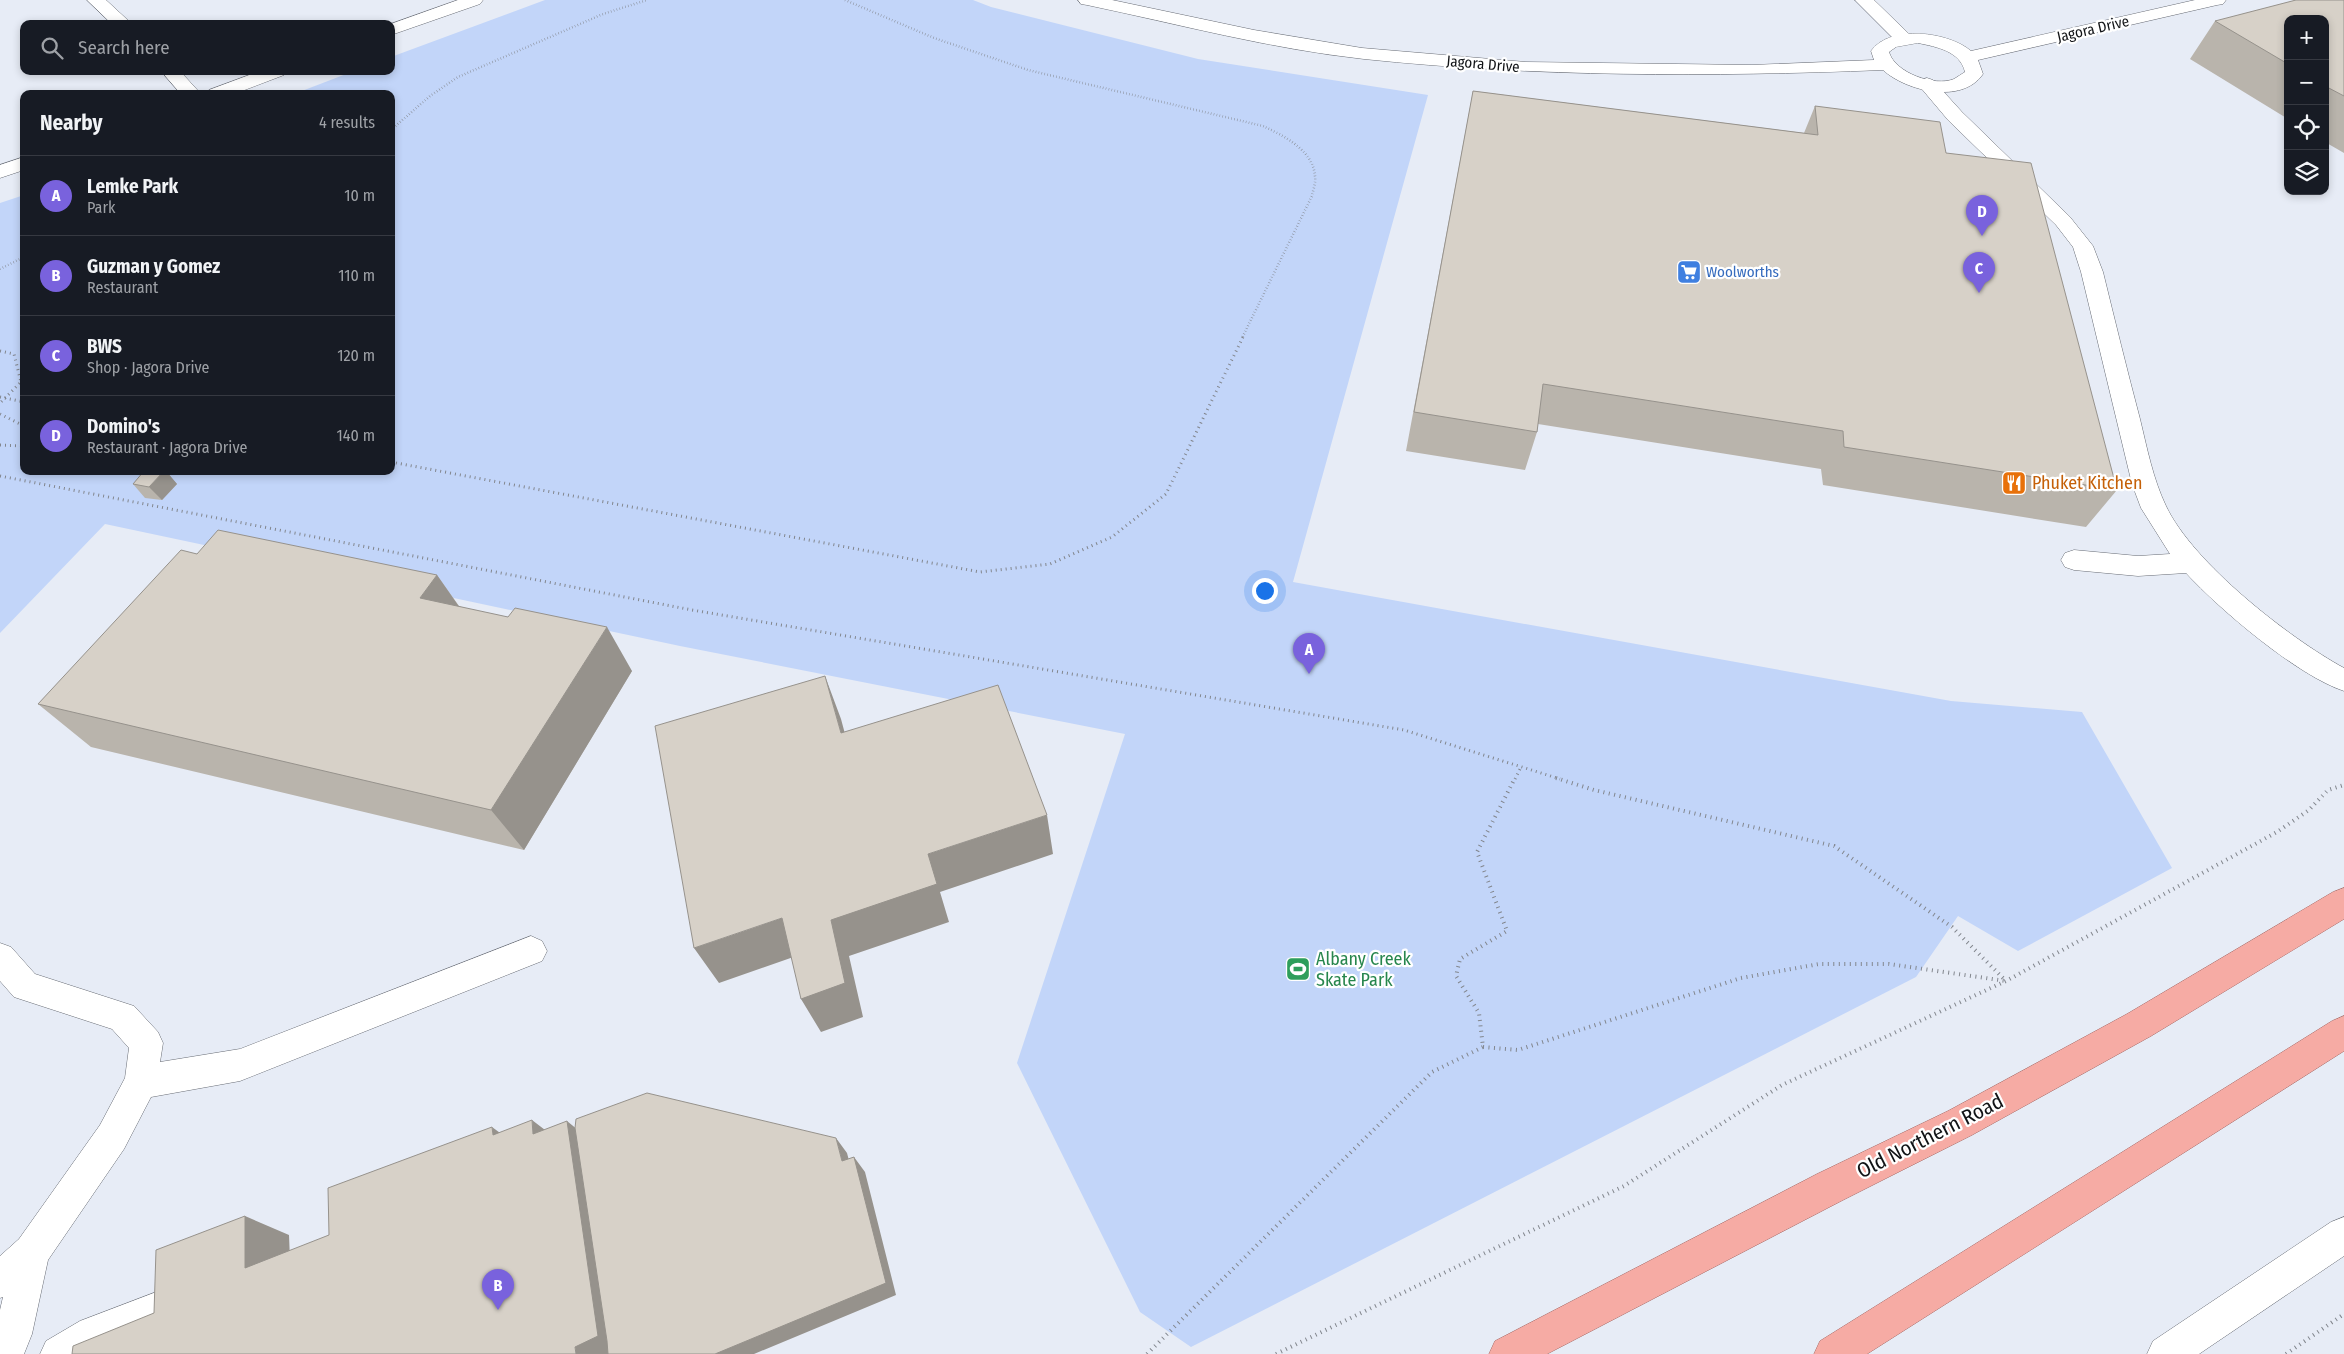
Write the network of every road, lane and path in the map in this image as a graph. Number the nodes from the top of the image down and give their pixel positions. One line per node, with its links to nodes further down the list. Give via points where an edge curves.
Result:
1 (96, 0): 8 (street)
2 (474, 0): 9 (street)
3 (647, 0): 18 (path, via 603,14 458,77)
4 (845, 0): 34 (path, via 934,38 1028,70 1263,126 1290,139 1308,158 1315,176 1312,196 1166,494 1112,537 1050,564 980,572)
5 (1087, 0): 12 (street, Jagora Drive, via 1254,35 1362,53 1516,67 1752,70)
6 (1864, 0): 10 (street)
7 (2217, 0): 11 (street, Jagora Drive)
8 (118, 20)
9 (395, 29)
10 (1903, 38): 11 (street, via 1939,42); 12 (street, via 1885,44 1880,51)
11 (1968, 57): 15 (street, via 1974,66 1971,78 1944,86)
12 (1884, 65): 15 (street, via 1907,79)
13 (174, 75): 16 (street)
14 (267, 75): 17 (street)
15 (1927, 84): 37 (street, via 1955,116 2064,221 2083,246 2151,506)
16 (188, 90)
17 (227, 90)
18 (395, 127)
19 (20, 164): 20 (street)
20 (0, 172)
21 (20, 259): 22 (path)
22 (0, 269)
23 (0, 351): 24 (path, via 14,354)
24 (20, 378)
25 (20, 383): 27 (path)
26 (0, 397): 27 (path)
27 (5, 398): 28 (path); 29 (path)
28 (20, 401)
29 (0, 403)
30 (0, 414): 31 (path)
31 (20, 424)
32 (0, 446): 33 (path)
33 (20, 446)
34 (395, 463)
35 (0, 476): 40 (path, via 692,610 1404,730)
36 (2074, 560): 37 (street, via 2138,566)
37 (2192, 563): 38 (street, via 2221,593)
38 (2333, 676): 39 (street)
39 (2344, 700)
40 (1521, 767): 45 (path, via 1594,790 1834,846 1952,926); 47 (path, via 1477,852 1506,931 1460,959 1456,976 1479,1013)
41 (2344, 785): 45 (path, via 2328,790 2309,810 2276,832)
42 (2344, 902): 58 (highway, Old Northern Road, via 2139,1025 1960,1123 1830,1186)
43 (531, 951): 48 (street, via 240,1065)
44 (0, 958): 48 (street, via 25,986 122,1017 146,1043)
45 (2006, 981): 47 (path, via 1889,964 1819,964 1742,978 1518,1050); 57 (path, via 1782,1085 1624,1186)
46 (2344, 1032): 59 (highway)
47 (1483, 1047): 56 (path, via 1432,1072)
48 (141, 1082): 50 (street, via 112,1137)
49 (2344, 1235): 60 (street)
50 (32, 1252): 51 (street); 54 (street, via 13,1334)
51 (0, 1280)
52 (206, 1293): 55 (street, via 93,1334)
53 (2344, 1314): 61 (path)
54 (5, 1354)
55 (59, 1354)
56 (1147, 1354)
57 (1276, 1354)
58 (1508, 1354)
59 (1833, 1354)
60 (2166, 1354)
61 (2286, 1354)

